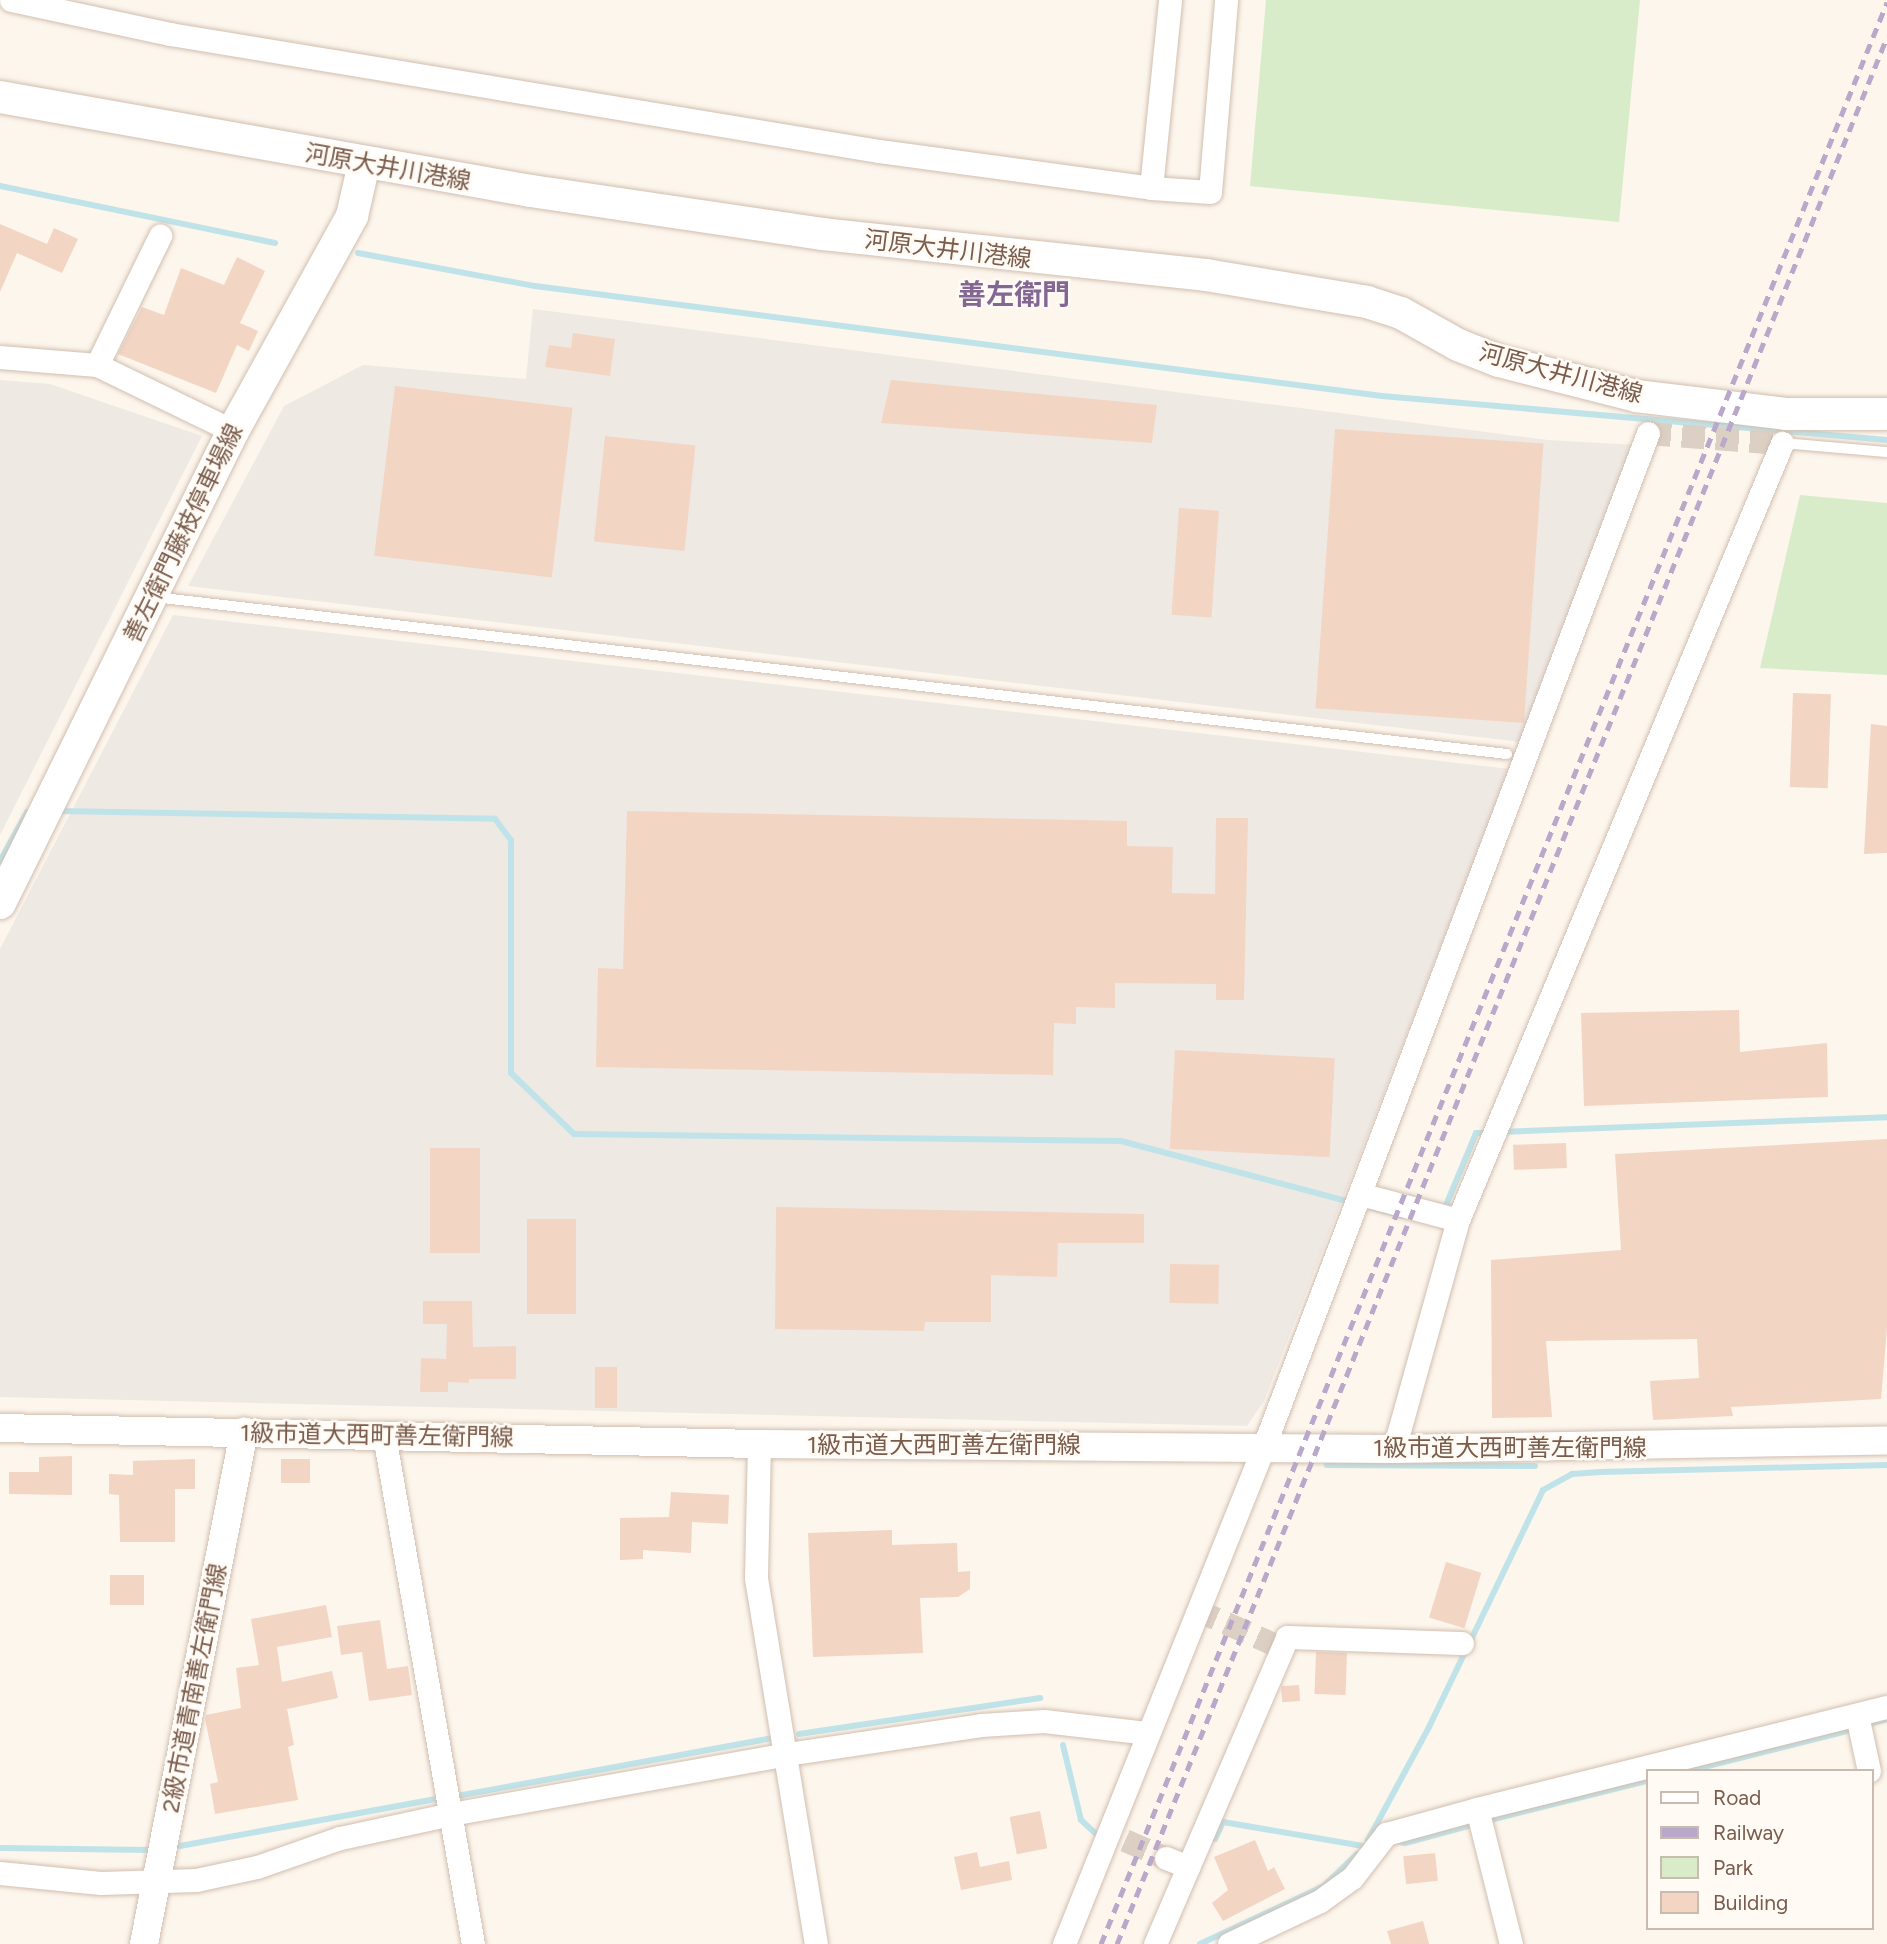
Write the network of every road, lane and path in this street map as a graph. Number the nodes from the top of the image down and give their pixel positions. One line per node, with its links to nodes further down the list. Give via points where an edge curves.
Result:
1 (11, 0): 6 (street, via 170,34 493,89 880,151)
2 (1170, 0): 6 (street)
3 (1226, 0): 6 (street, via 1210,192)
4 (0, 97): 5 (main road, 河原大井川港線)
5 (364, 164): 10 (main road, 河原大井川港線, via 823,234 1206,275 1367,302 1401,313 1458,345 1499,361 1636,396 1786,414); 11 (main road, 善左衛門藤枝停車場線, via 352,216)
6 (1151, 188)
7 (160, 236): 9 (street)
8 (0, 356): 9 (street)
9 (97, 365): 11 (street)
10 (1887, 414)
11 (233, 431): 15 (main road, 善左衛門藤枝停車場線)
12 (1648, 433): 18 (street)
13 (1782, 443): 14 (lane); 19 (street)
14 (1887, 452)
15 (152, 596): 16 (lane); 17 (main road, 善左衛門藤枝停車場線)
16 (1507, 754)
17 (0, 903)
18 (1360, 1194): 19 (street); 25 (street)
19 (1458, 1220): 26 (street)
20 (0, 1428): 21 (street, 1級市道大西町善左衛門線)
21 (244, 1432): 22 (street, 1級市道大西町善左衛門線); 38 (street, 2級市道青南善左衛門線)
22 (384, 1435): 24 (street, 1級市道大西町善左衛門線); 34 (street)
23 (1887, 1440): 26 (street, 1級市道大西町善左衛門線)
24 (759, 1444): 25 (street, 1級市道大西町善左衛門線); 31 (street, via 756,1578)
25 (1264, 1446): 26 (street, 1級市道大西町善左衛門線); 30 (street)
26 (1394, 1449)
27 (1462, 1643): 36 (street, via 1287,1637)
28 (1887, 1707): 29 (street)
29 (1857, 1715): 32 (street); 33 (street)
30 (1148, 1733): 31 (street, via 1031,1722); 43 (street, via 1117,1838)
31 (787, 1754): 34 (street); 42 (street)
32 (1870, 1769)
33 (1477, 1809): 39 (street, via 1386,1834 1352,1878 1320,1901); 45 (street)
34 (451, 1814): 38 (street, via 340,1838 257,1867 196,1880); 41 (street)
35 (1166, 1858): 36 (street)
36 (1188, 1867): 44 (street)
37 (0, 1873): 38 (street, via 76,1882)
38 (156, 1881): 40 (street, 2級市道青南善左衛門線)
39 (1236, 1942)
40 (144, 1944)
41 (473, 1944)
42 (817, 1944)
43 (1064, 1944)
44 (1155, 1944)
45 (1511, 1944)

